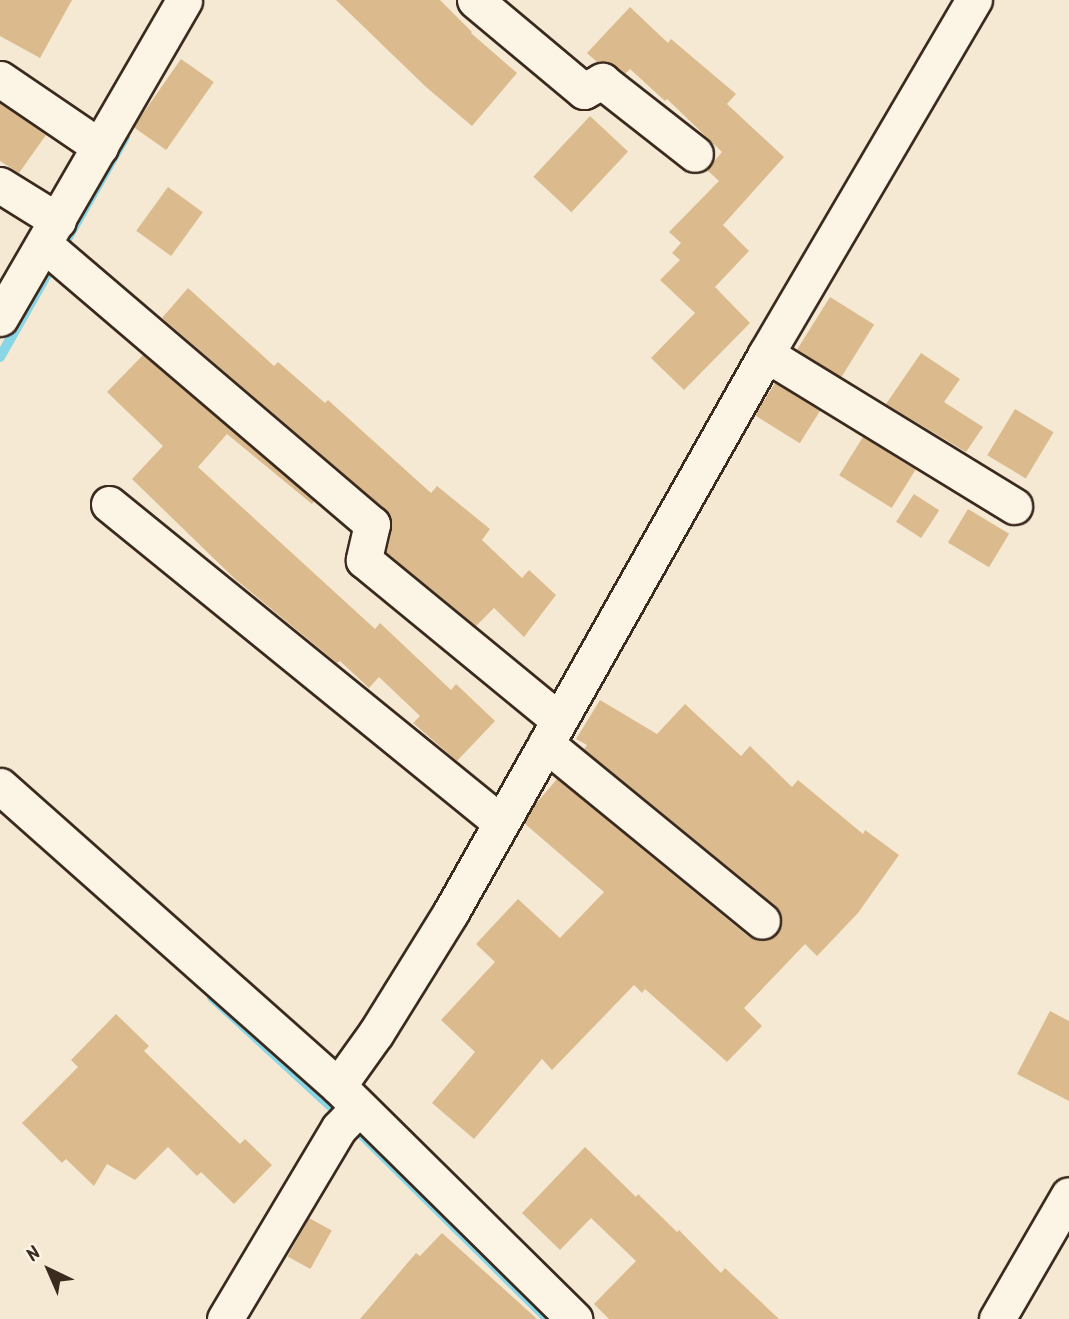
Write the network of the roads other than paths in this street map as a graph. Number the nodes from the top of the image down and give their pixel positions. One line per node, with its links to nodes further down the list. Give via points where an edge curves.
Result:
1 (184, 0): 5 (street)
2 (475, 0): 6 (street, via 584,91 602,81)
3 (974, 0): 10 (street)
4 (0, 79): 5 (street)
5 (100, 147): 8 (street)
6 (695, 154)
7 (0, 185): 8 (street)
8 (55, 245): 9 (street); 13 (street, via 372,524 364,560)
9 (0, 318)
10 (766, 354): 12 (street); 13 (street)
11 (109, 504): 15 (street)
12 (1014, 506)
13 (553, 732): 15 (street); 16 (street)
14 (0, 786): 17 (street)
15 (500, 822): 17 (street, via 376,1033)
16 (762, 921)
17 (347, 1109): 19 (street); 20 (street)
18 (1069, 1195): 21 (street)
19 (225, 1319)
20 (574, 1319)
21 (997, 1319)

